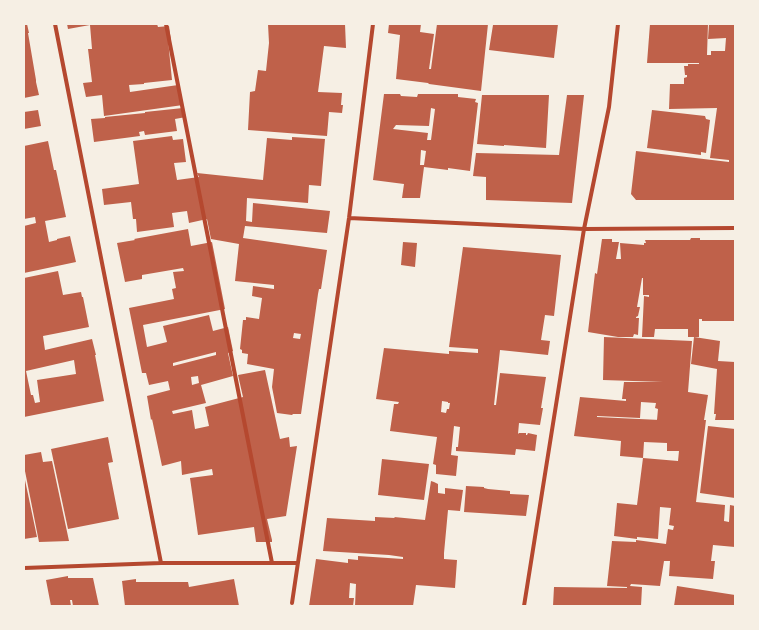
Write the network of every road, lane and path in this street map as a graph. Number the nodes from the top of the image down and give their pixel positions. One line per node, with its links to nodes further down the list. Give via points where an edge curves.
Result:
1 (56, 24): 8 (street)
2 (166, 24): 9 (street)
3 (373, 24): 5 (street)
4 (618, 24): 7 (street, via 609,107)
5 (349, 218): 7 (street); 10 (street)
6 (735, 228): 7 (street)
7 (584, 229): 13 (street)
8 (161, 563): 9 (street); 11 (street)
9 (272, 563): 10 (street)
10 (298, 563): 12 (street)
11 (24, 568)
12 (292, 603)
13 (524, 606)

